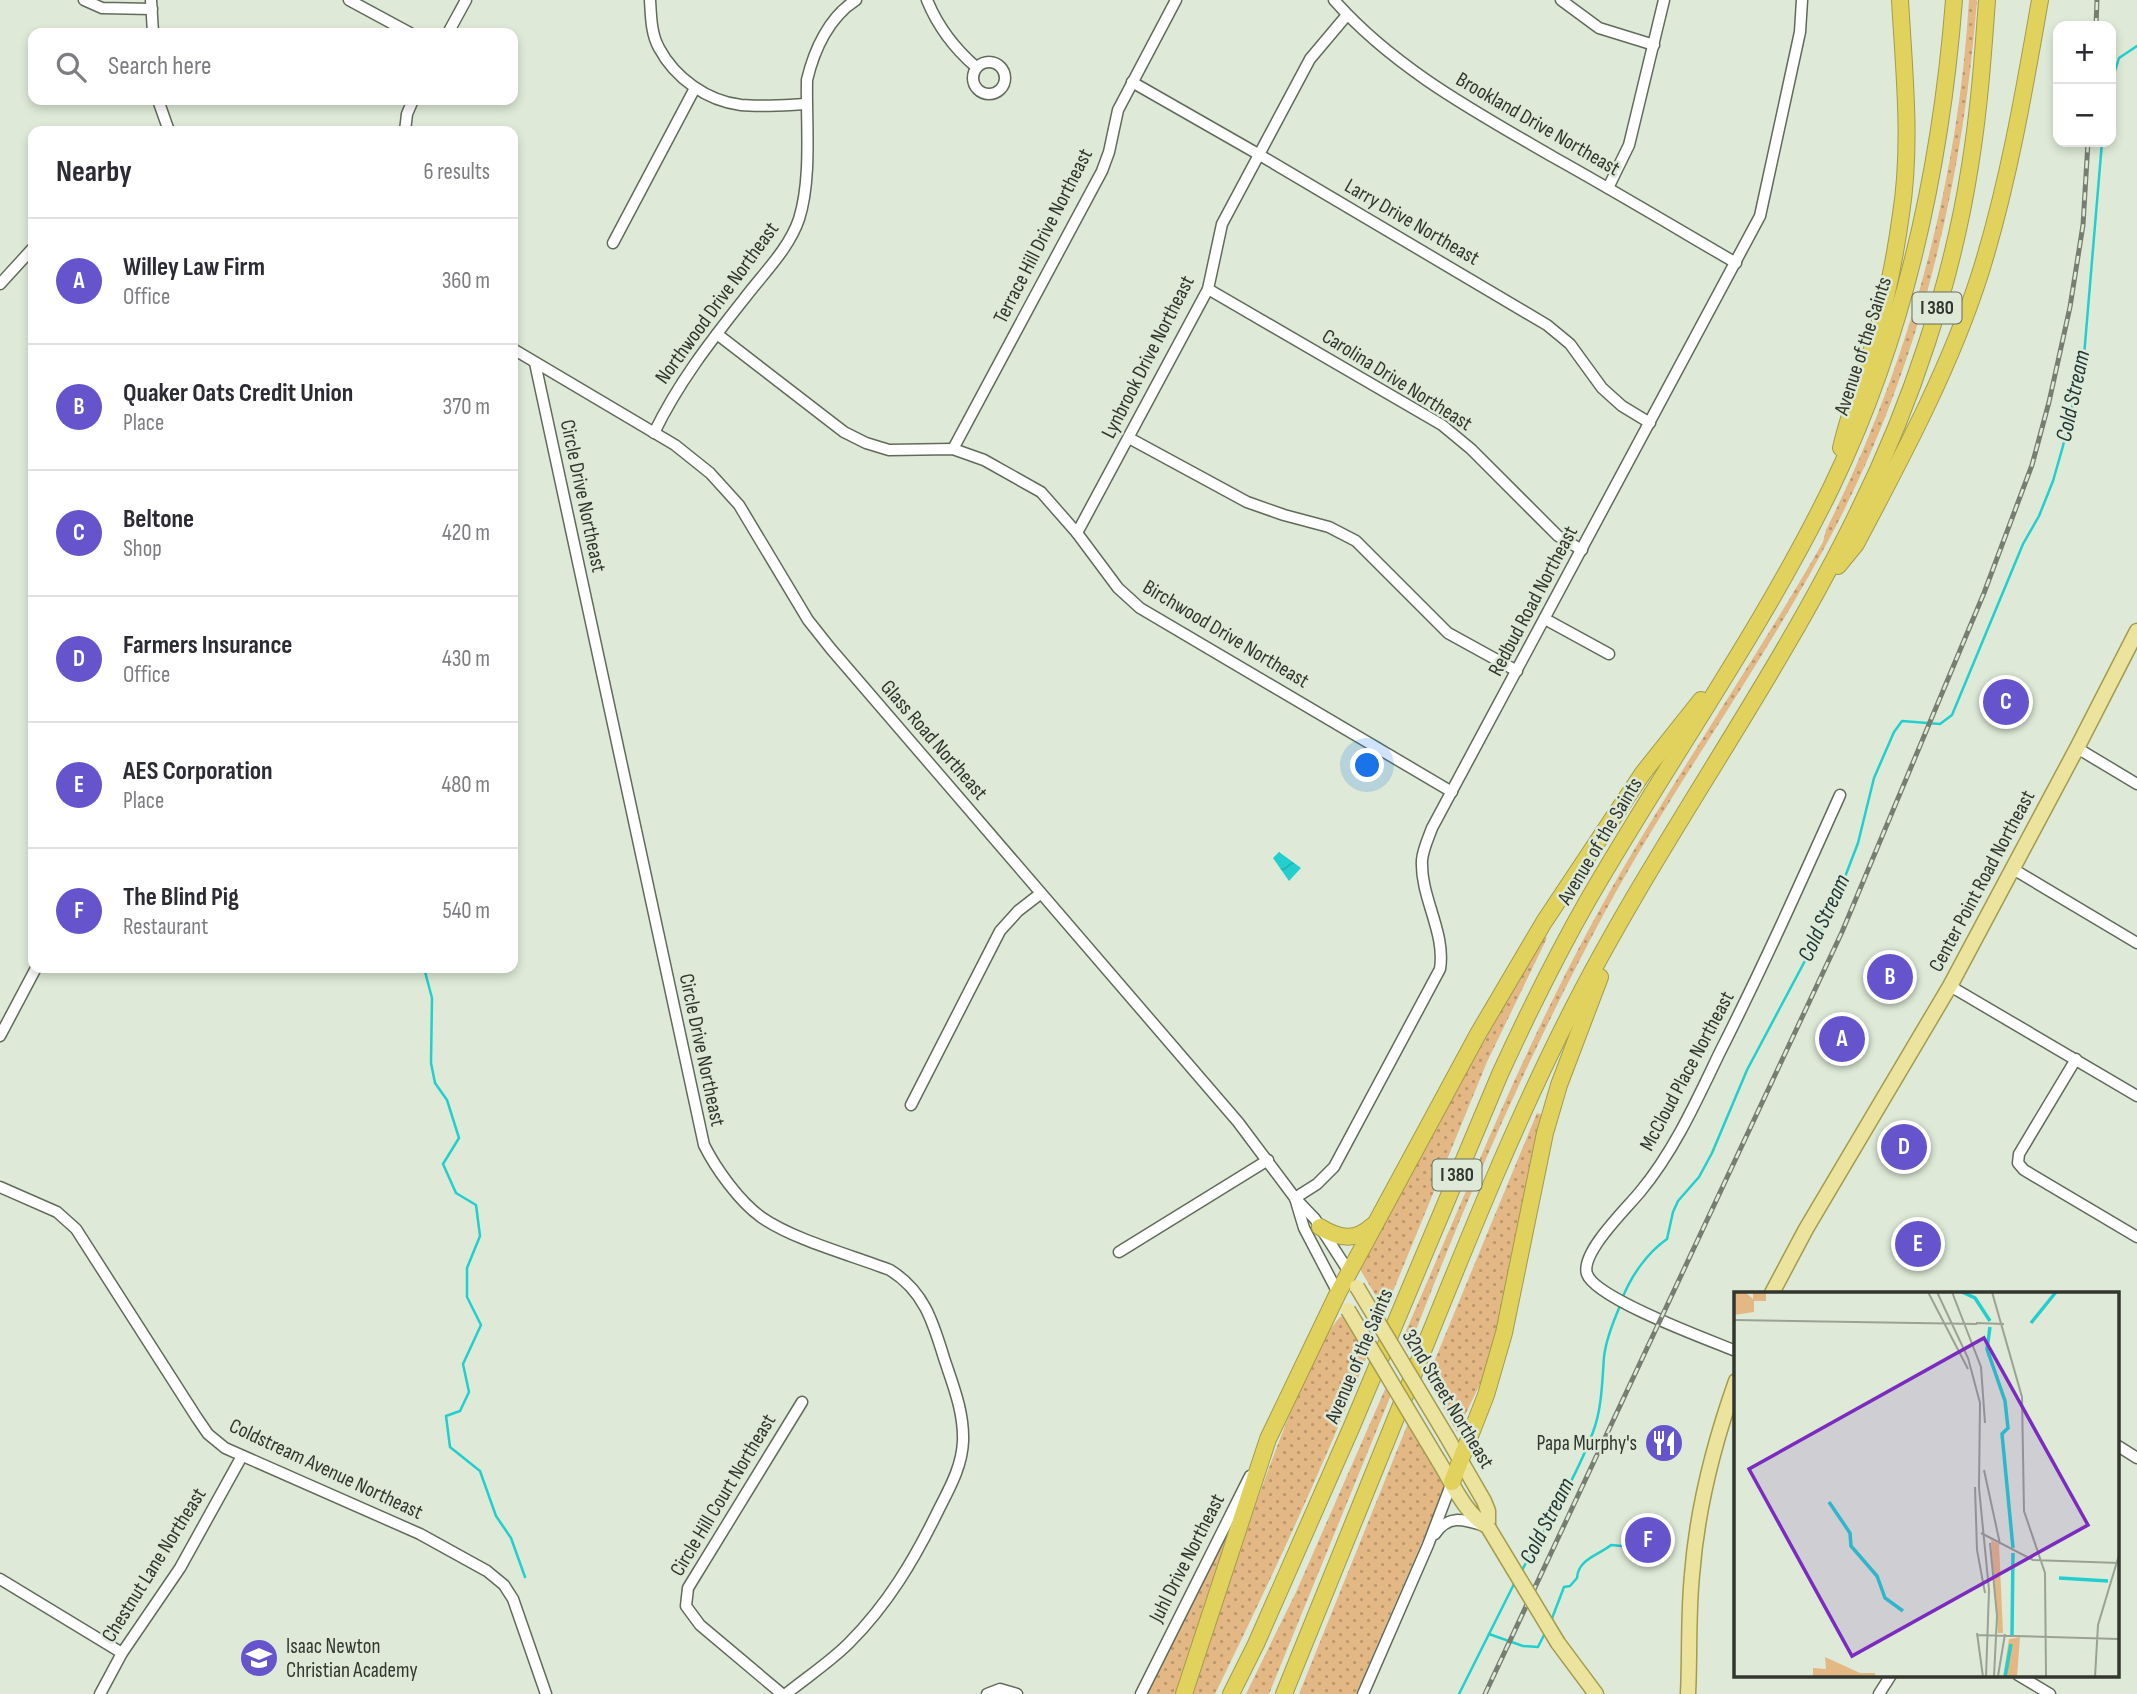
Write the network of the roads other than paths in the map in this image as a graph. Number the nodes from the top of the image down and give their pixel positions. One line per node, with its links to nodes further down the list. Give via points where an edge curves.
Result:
1 (84, 0): 16 (street, via 102,8)
2 (349, 0): 19 (street)
3 (466, 0): 20 (street)
4 (650, 0): 24 (street, via 658,47)
5 (856, 0): 25 (street, Northwood Drive Northeast, via 829,27 818,46 807,80)
6 (927, 0): 22 (street, via 942,30)
7 (1175, 0): 23 (street, Terrace Hill Drive Northeast)
8 (1334, 0): 17 (street, Brookland Drive Northeast)
9 (1561, 0): 21 (street, via 1599,29)
10 (1664, 0): 21 (street)
11 (1802, 0): 34 (street, Redbud Road Northeast, via 1800,32 1766,198)
12 (1900, 0): 44 (highway, via 1906,139 1902,212 1891,274)
13 (1954, 0): 44 (highway, Avenue of the Saints / I 380, via 1937,152 1923,216 1881,365)
14 (1987, 0): 47 (highway, I 380, via 1970,166 1939,302 1891,440)
15 (2040, 0): 47 (highway, via 2004,189 1956,340 1856,544)
16 (152, 5): 18 (street)
17 (1347, 15): 30 (street, Lynbrook Drive Northeast, via 1310,59); 31 (street, Brookland Drive Northeast, via 1439,89)
18 (153, 28)
19 (401, 28)
20 (451, 28)
21 (1654, 45): 31 (street, via 1629,145)
22 (976, 67)
23 (1132, 82): 30 (street, Larry Drive Northeast); 43 (street, Terrace Hill Drive Northeast, via 1118,110 1102,172)
24 (695, 88): 25 (street, via 739,105); 32 (street)
25 (806, 104): 37 (street, Northwood Drive Northeast, via 806,175 798,222)
26 (160, 105): 28 (street)
27 (411, 105): 29 (street)
28 (167, 126)
29 (406, 126)
30 (1258, 154): 36 (street, Lynbrook Drive Northeast, via 1222,224); 40 (street, Larry Drive Northeast, via 1548,325 1570,344 1602,388)
31 (1608, 188): 34 (street, Brookland Drive Northeast)
32 (612, 243)
33 (28, 253): 35 (street)
34 (1735, 263): 40 (street, Redbud Road Northeast)
35 (0, 284)
36 (1208, 289): 42 (street, Lynbrook Drive Northeast); 46 (street, Carolina Drive Northeast, via 1442,425 1558,536)
37 (716, 334): 41 (street, Northwood Drive Northeast, via 671,399); 43 (street, Birchwood Drive Northeast, via 844,432 866,443 889,450)
38 (518, 352): 39 (street, Glass Road Northeast)
39 (535, 363): 41 (street, Glass Road Northeast); 95 (street, Circle Drive Northeast, via 704,1145 715,1166 758,1215 890,1270 914,1289 931,1317 960,1404 963,1443 959,1465 911,1564 848,1644)
40 (1650, 423): 46 (street, Redbud Road Northeast)
41 (654, 433): 58 (street, Glass Road Northeast, via 695,460 739,505 808,620)
42 (1129, 438): 45 (street, Lynbrook Drive Northeast); 51 (street, via 1247,502 1329,527 1356,541 1448,633)
43 (953, 449): 45 (street, Birchwood Drive Northeast, via 984,460 1041,492)
44 (1833, 485): 52 (highway, Avenue of the Saints / I 380, via 1776,592)
45 (1077, 533): 55 (street, Birchwood Drive Northeast, via 1118,588 1140,608)
46 (1582, 550): 48 (street, Redbud Road Northeast)
47 (1815, 596): 59 (highway, I 380)
48 (1545, 619): 50 (street); 51 (street, Redbud Road Northeast)
49 (2137, 631): 53 (main road, Center Point Road Northeast)
50 (1609, 654)
51 (1517, 671): 55 (street, Redbud Road Northeast)
52 (1724, 676): 70 (highway, via 1688,714 1643,774 1544,922); 100 (highway, Avenue of the Saints / I 380, via 1589,898 1525,1019 1313,1516)
53 (2077, 748): 54 (street); 57 (main road, Center Point Road Northeast)
54 (2137, 784)
55 (1452, 792): 69 (street, Redbud Road Northeast, via 1425,845 1422,861 1440,941 1440,969 1334,1167)
56 (1840, 794): 77 (street, McCloud Place Northeast, via 1767,960 1679,1136 1587,1264 1592,1284 1602,1291)
57 (2013, 869): 60 (street); 62 (main road, Center Point Road Northeast)
58 (1040, 894): 66 (street, via 1000,931); 67 (street, Glass Road Northeast)
59 (1626, 913): 84 (highway, via 1559,1085 1504,1333); 101 (highway, I 380, via 1570,1013 1519,1119)
60 (2137, 943)
61 (34, 973): 63 (street)
62 (1950, 986): 64 (street); 75 (main road, Center Point Road Northeast)
63 (0, 1036)
64 (2076, 1059): 65 (street); 72 (street, via 2019,1154 2018,1163)
65 (2137, 1096)
66 (911, 1105)
67 (1268, 1160): 69 (street, Glass Road Northeast); 73 (street)
68 (0, 1187): 82 (street, Coldstream Avenue Northeast, via 68,1220 208,1434)
69 (1295, 1198): 71 (street, 32nd Street Northeast); 76 (street, 32nd Street Northeast, via 1304,1228)
70 (1376, 1222): 71 (highway, via 1352,1237 1339,1237); 74 (highway)
71 (1320, 1227): 74 (street, 32nd Street Northeast)
72 (2137, 1237)
73 (1119, 1252)
74 (1349, 1272): 76 (highway); 84 (main road, 32nd Street Northeast, bridge)
75 (1773, 1292)
76 (1338, 1293): 80 (highway); 85 (main road, 32nd Street Northeast, bridge)
77 (1734, 1350)
78 (1734, 1388): 92 (main road, via 1700,1515 1691,1583)
79 (802, 1402): 95 (street, Circle Hill Court Northeast, via 688,1588 686,1606 699,1625)
80 (1268, 1439): 98 (street, Juhl Drive Northeast); 99 (highway)
81 (2120, 1447): 83 (street)
82 (242, 1456): 89 (street, Chestnut Lane Northeast, via 180,1568); 94 (street, Coldstream Avenue Northeast, via 420,1534 487,1571 513,1599)
83 (2137, 1458)
84 (1460, 1460): 85 (highway); 86 (main road, 32nd Street Northeast, via 1484,1501)
85 (1452, 1482): 86 (main road, 32nd Street Northeast, via 1474,1517); 87 (street)
86 (1488, 1527): 87 (street, via 1449,1520); 103 (main road, 32nd Street Northeast, bridge)
87 (1428, 1545): 102 (street)
88 (0, 1579): 89 (street)
89 (122, 1653): 93 (street, Chestnut Lane Northeast)
90 (1890, 1676): 104 (street)
91 (2020, 1676): 105 (street)
92 (1687, 1690)
93 (100, 1694)
94 (546, 1694)
95 (784, 1694)
96 (987, 1694): 97 (street, via 1000,1689)
97 (1017, 1694)
98 (1141, 1694)
99 (1184, 1694)
100 (1231, 1694)
101 (1284, 1694)
102 (1363, 1694)
103 (1596, 1694)
104 (1879, 1694)
105 (2050, 1694)

